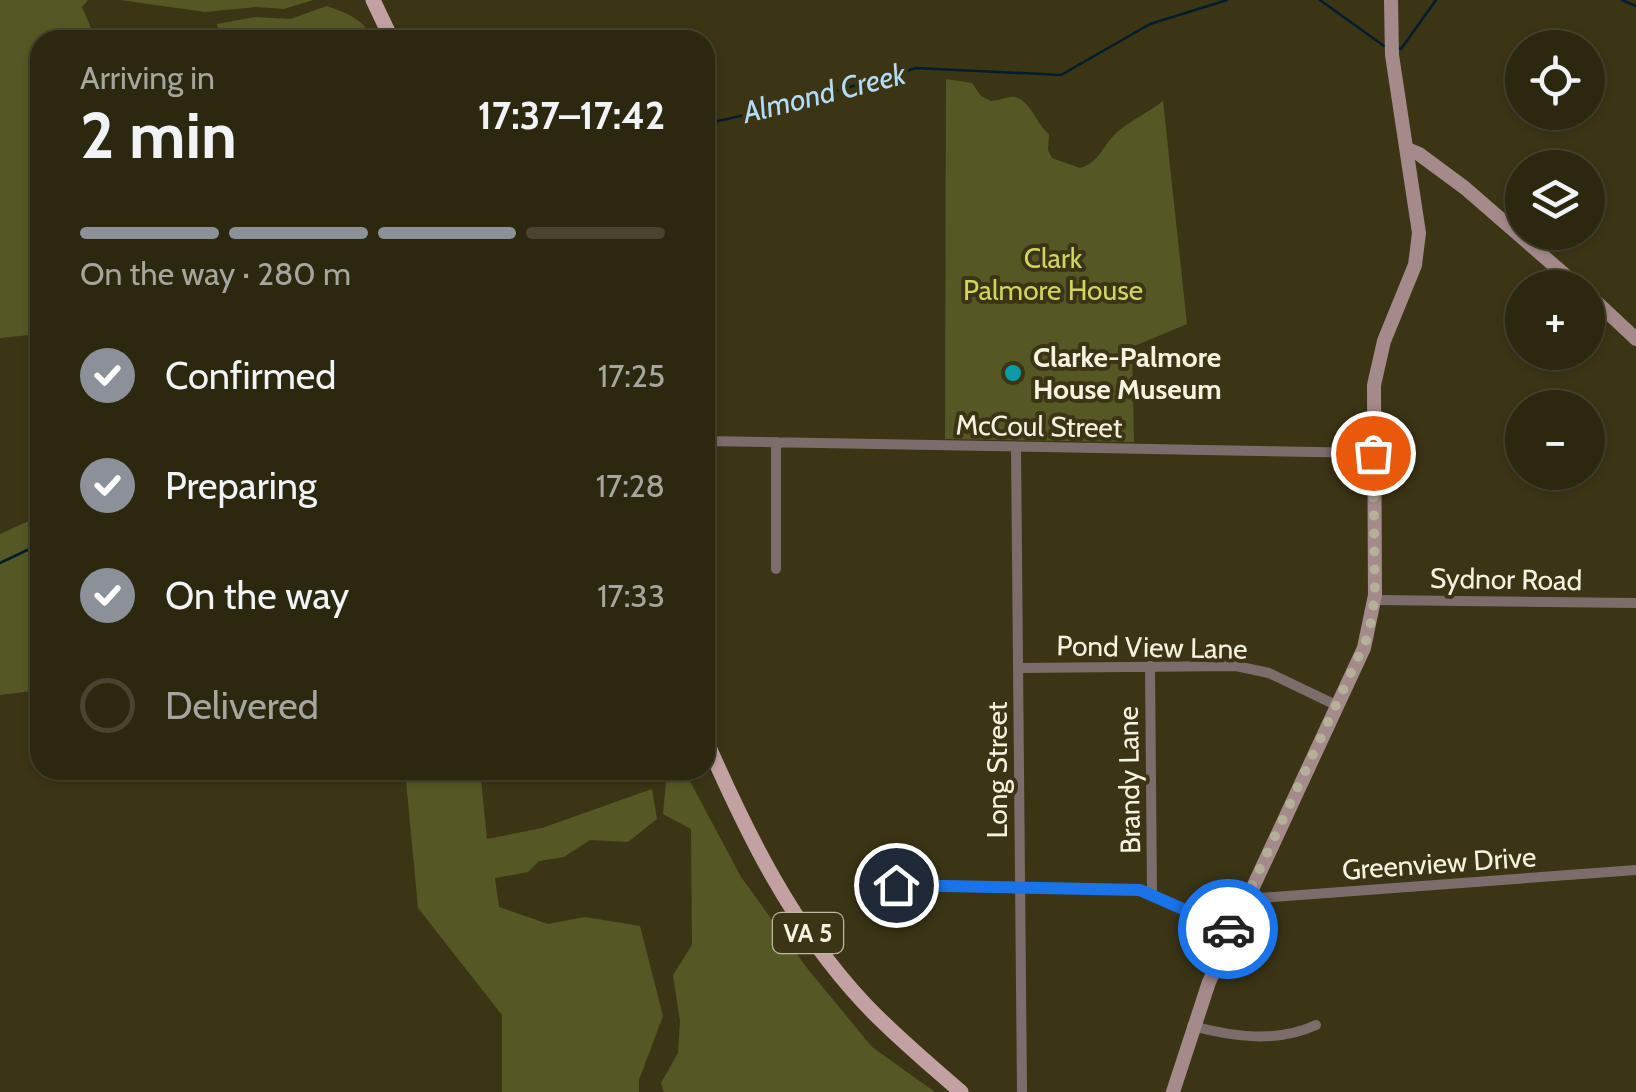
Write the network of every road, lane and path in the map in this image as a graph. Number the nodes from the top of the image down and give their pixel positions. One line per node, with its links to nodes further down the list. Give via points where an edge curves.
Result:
1 (374, 0): 3 (main road)
2 (1391, 0): 4 (street)
3 (388, 30)
4 (1407, 149): 5 (street, via 1465,188); 11 (street, via 1418,253 1376,366)
5 (1559, 270)
6 (1605, 310): 7 (street)
7 (1636, 339)
8 (715, 441): 9 (street, McCoul Street)
9 (776, 442): 10 (street, McCoul Street); 12 (street)
10 (1016, 448): 11 (street, McCoul Street); 16 (street, Long Street)
11 (1373, 453): 13 (street)
12 (776, 570)
13 (1375, 600): 14 (street, Sydnor Road); 17 (street, via 1369,634)
14 (1636, 603)
15 (1150, 666): 16 (street, Pond View Lane); 17 (street, Pond View Lane, via 1250,668); 22 (street, Brandy Lane)
16 (1019, 668): 21 (street, Long Street)
17 (1338, 706): 23 (street)
18 (715, 759): 27 (main road, VA 5, via 762,860 804,928 863,1001)
19 (1636, 870): 23 (street, Greenview Drive)
20 (882, 884): 21 (street)
21 (1021, 888): 22 (street); 28 (street, Long Street)
22 (1152, 893): 24 (street)
23 (1246, 898): 24 (street)
24 (1231, 931): 26 (street)
25 (1316, 1025): 26 (street, via 1252,1036)
26 (1192, 1026): 29 (street)
27 (961, 1092)
28 (1022, 1092)
29 (1173, 1092)

